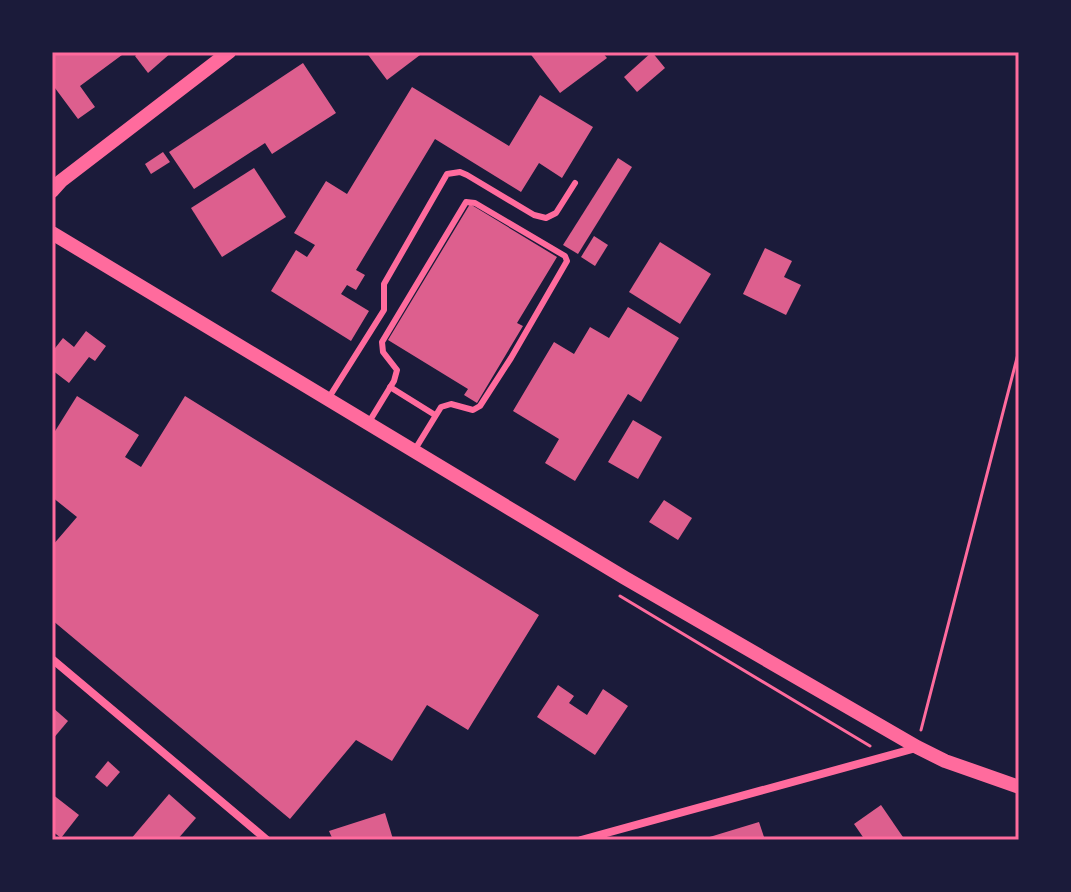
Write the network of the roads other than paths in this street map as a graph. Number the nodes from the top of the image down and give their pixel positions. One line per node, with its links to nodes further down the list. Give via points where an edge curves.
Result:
1 (229, 52): 3 (street)
2 (575, 183): 6 (lane, via 556,213 546,218 467,175 447,174 384,284 384,310)
3 (52, 191)
4 (52, 233): 6 (street)
5 (390, 387): 7 (lane); 7 (lane, via 397,370 382,342 466,202 565,256 567,261 480,406 473,410 451,404); 8 (lane)
6 (328, 399): 8 (street)
7 (435, 415): 9 (lane)
8 (368, 423): 9 (street)
9 (414, 451): 11 (street)
10 (52, 659): 13 (street)
11 (917, 747): 12 (street); 14 (street)
12 (1019, 787)
13 (267, 840)
14 (581, 840)

